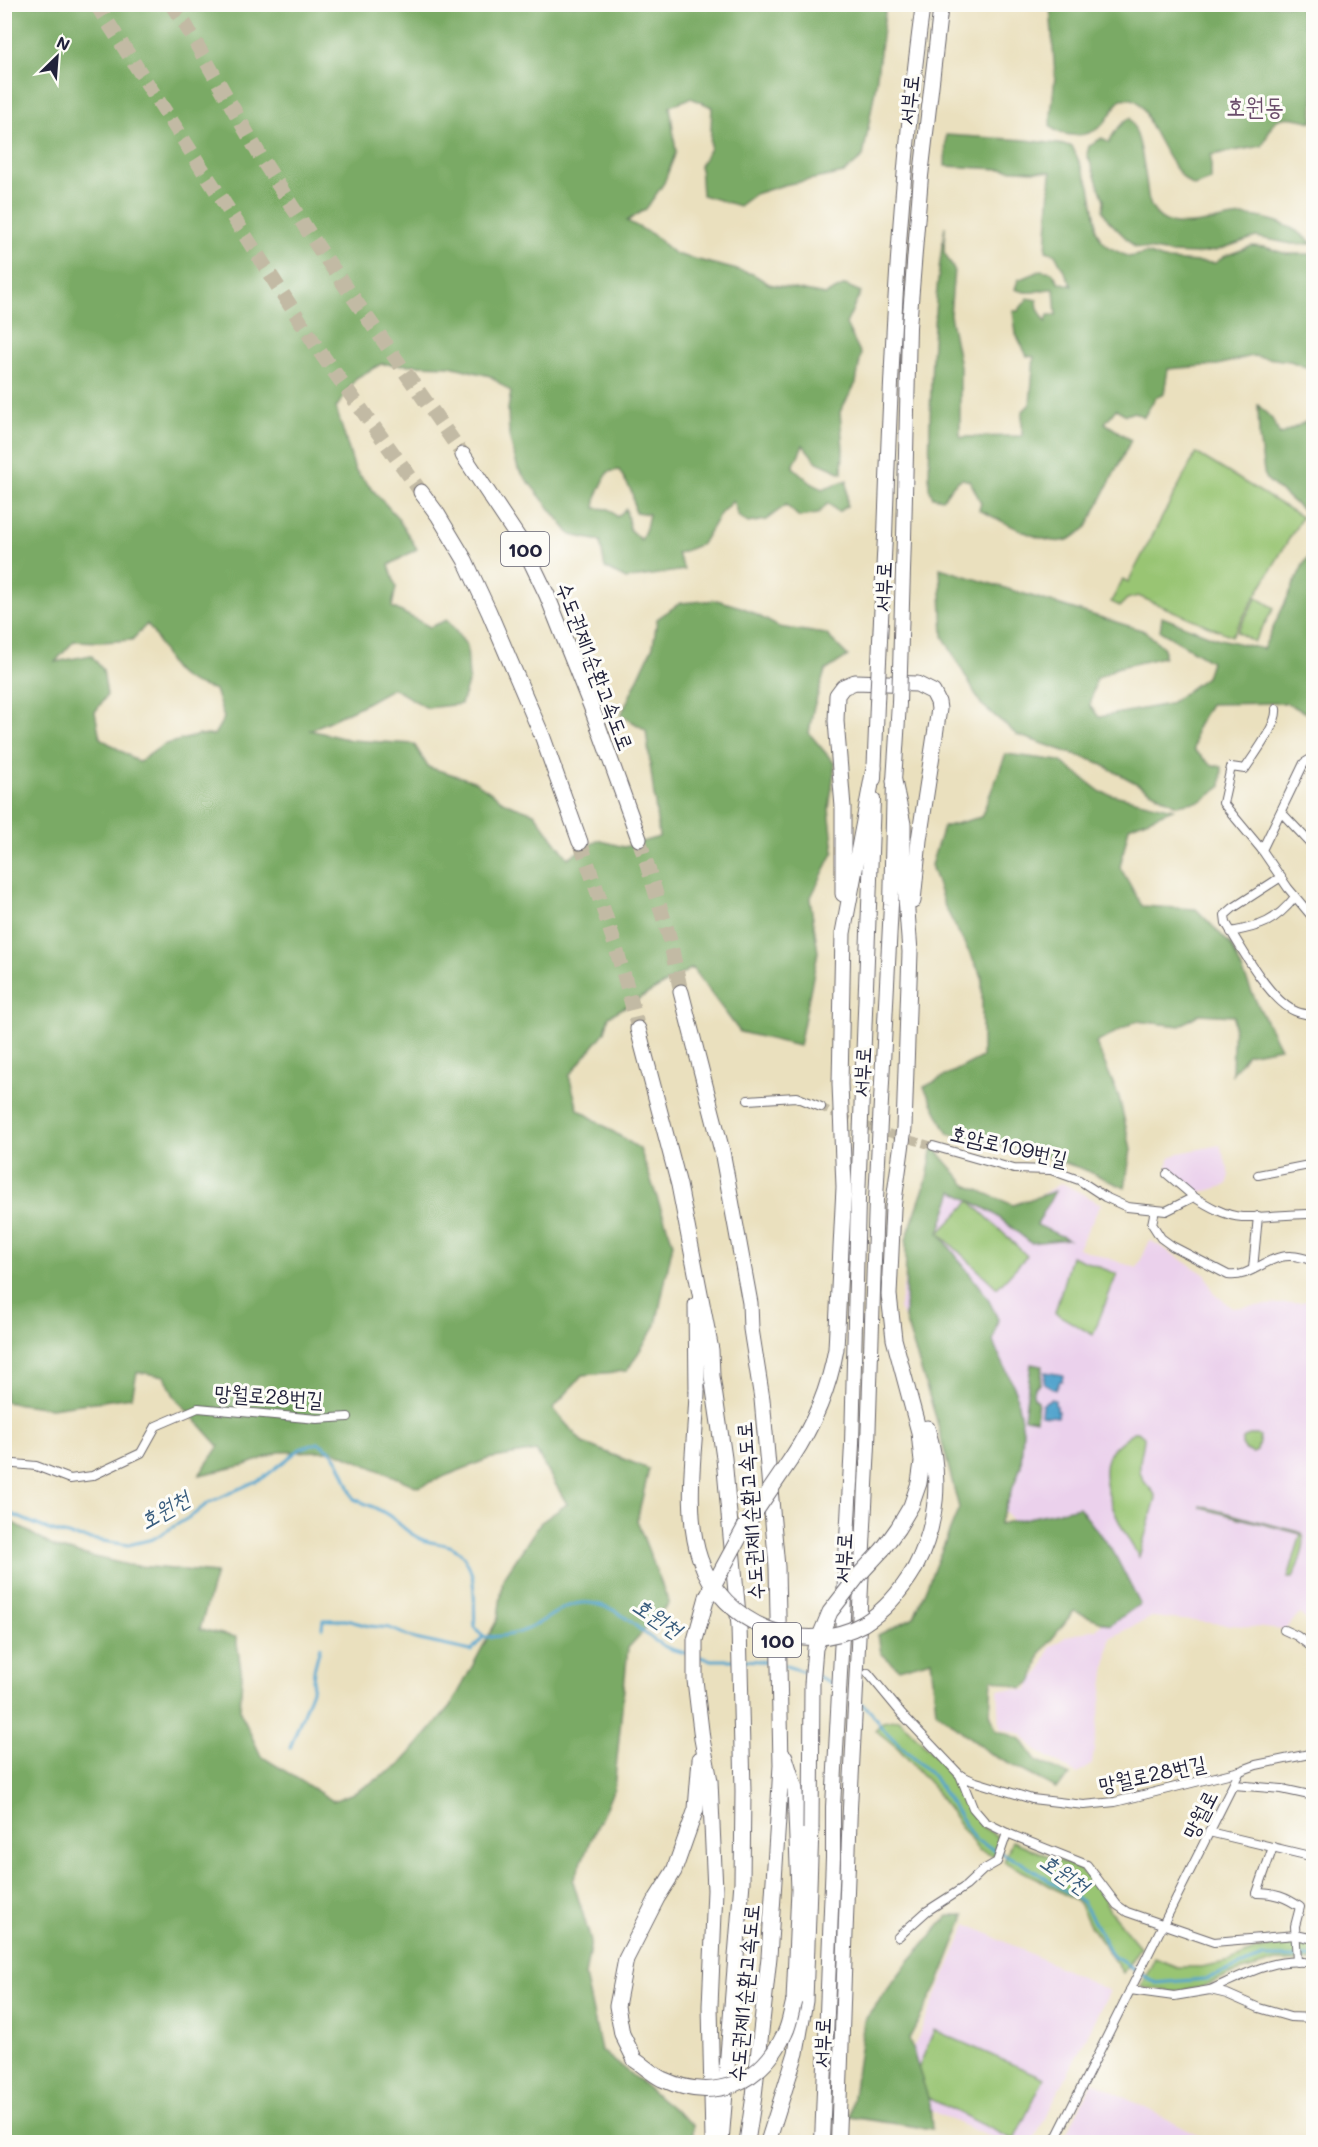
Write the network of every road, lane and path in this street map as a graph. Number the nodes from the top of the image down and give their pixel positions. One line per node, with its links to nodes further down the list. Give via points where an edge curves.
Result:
1 (922, 4): 7 (highway, 서부로, bridge, via 896,269)
2 (940, 4): 8 (highway, 서부로, bridge, via 909,327)
3 (463, 455): 10 (highway, 수도권제1순환고속도로 / 100, via 523,545 547,595)
4 (421, 492): 11 (highway, 100, via 465,560 543,738)
5 (1276, 709): 13 (street, via 1273,723 1245,769 1231,767 1223,803)
6 (1314, 757): 9 (street, via 1304,763)
7 (874, 768): 18 (highway); 66 (highway, 서부로, via 852,1444 833,1807)
8 (894, 781): 19 (highway, via 903,824); 67 (highway, 서부로)
9 (1281, 812): 12 (street); 13 (street)
10 (639, 839)
11 (580, 842)
12 (1314, 847)
13 (1262, 850): 14 (street)
14 (1281, 877): 15 (street); 17 (street, via 1225,915)
15 (1295, 897): 16 (street); 17 (street, via 1269,922)
16 (1314, 919)
17 (1231, 932): 21 (street, via 1280,1001 1294,1011)
18 (843, 933): 19 (highway, via 843,807 837,695 855,682 923,686 933,692 939,709 919,840); 44 (highway, bridge, via 840,1084 844,1187 833,1366 808,1431 745,1527 707,1597 695,1640 694,1680)
19 (910, 952): 36 (highway, via 904,1128 893,1208 889,1295 894,1339)
20 (681, 992): 42 (highway, 수도권제1순환고속도로 / 100, bridge, via 715,1119 750,1303 777,1567)
21 (1312, 1012)
22 (638, 1029): 34 (highway, 수도권제1순환고속도로 / 100, via 679,1185)
23 (748, 1100): 24 (street, via 796,1097)
24 (821, 1107)
25 (933, 1146): 30 (street, 호암로109번길, via 1014,1169 1051,1170 1079,1180 1127,1207)
26 (1314, 1164): 28 (street)
27 (1167, 1174): 29 (street)
28 (1258, 1175)
29 (1194, 1197): 30 (street, 호암로109번길, via 1166,1210); 32 (street, via 1240,1217)
30 (1155, 1210): 35 (street, via 1152,1224 1172,1246 1228,1275 1239,1276)
31 (1314, 1214): 32 (street)
32 (1258, 1216): 35 (street)
33 (1314, 1261): 35 (street, via 1281,1257)
34 (696, 1269): 36 (highway, bridge, via 694,1538 708,1577 731,1607 750,1621 797,1637 826,1637 856,1627 879,1613 915,1568 931,1524 937,1479 930,1439); 63 (highway, 수도권제1순환고속도로 / 100, bridge, via 711,1350 739,1626 742,1882)
35 (1253, 1269)
36 (902, 1364): 65 (highway, bridge, via 919,1432 919,1483 898,1528 830,1612 815,1648 805,2001 796,2053)
37 (348, 1417): 38 (street, 망월로28번길, via 317,1419 198,1408 156,1426 141,1453 92,1476 70,1479 36,1466)
38 (4, 1463)
39 (1284, 1630): 40 (street)
40 (1314, 1649)
41 (868, 1674): 46 (street, 망월로28번길)
42 (779, 1737): 44 (highway, bridge, via 795,1789 799,1890 794,2001 786,2031 768,2061 731,2086 710,2091 660,2078 635,2060 622,2034 617,2006 626,1959 674,1871 696,1809); 64 (highway, 수도권제1순환고속도로 / 100, via 781,1765 770,1957)
43 (1314, 1753): 45 (street, 망월로)
44 (703, 1768): 62 (highway, via 710,1781 715,1890 710,2006)
45 (1240, 1772): 46 (street, 망월로28번길, via 1115,1802 1084,1805 1032,1799); 47 (street, 망월로)
46 (960, 1775): 50 (street, via 979,1816)
47 (1233, 1785): 48 (street); 49 (street, 망월로)
48 (1314, 1796)
49 (1209, 1832): 51 (street); 53 (street, 망월로)
50 (1007, 1833): 53 (street, via 1082,1862 1093,1870 1121,1909); 55 (street, via 997,1862)
51 (1273, 1847): 52 (street); 54 (street, via 1257,1893 1287,1898 1300,1907)
52 (1314, 1857)
53 (1163, 1924): 54 (street, via 1214,1942); 59 (street, 망월로)
54 (1296, 1935): 56 (street); 57 (street)
55 (898, 1937)
56 (1314, 1939)
57 (1297, 1962): 58 (street); 60 (street, via 1269,1965)
58 (1314, 1964)
59 (1130, 1990): 60 (street, via 1174,1996); 68 (street)
60 (1210, 1990): 61 (street, via 1290,2017)
61 (1314, 2018)
62 (713, 2142)
63 (721, 2142)
64 (747, 2142)
65 (768, 2142)
66 (822, 2142)
67 (838, 2142)
68 (1054, 2142)

